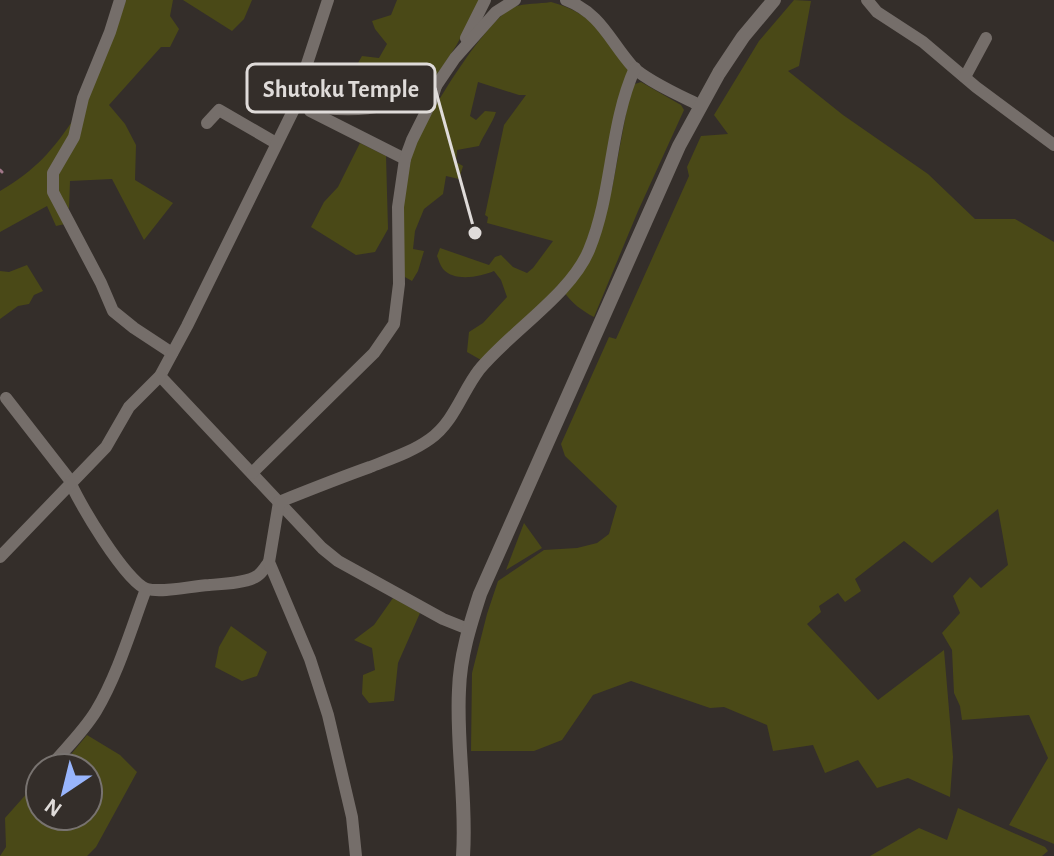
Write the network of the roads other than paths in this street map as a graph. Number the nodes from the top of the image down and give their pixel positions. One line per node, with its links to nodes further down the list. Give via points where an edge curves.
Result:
1 (120, 0): 19 (street, via 74,137 53,173 53,192 113,311)
2 (328, 0): 13 (street)
3 (485, 0): 9 (street)
4 (515, 0): 9 (street, via 496,12)
5 (566, 0): 10 (street, via 597,20)
6 (774, 0): 14 (street)
7 (867, 0): 11 (street)
8 (986, 38): 11 (street)
9 (455, 58): 12 (street)
10 (635, 68): 14 (street); 24 (street, via 618,116 598,224 574,275 488,360 432,438)
11 (965, 77): 17 (street)
12 (436, 86): 13 (street, via 374,108); 18 (street)
13 (296, 105): 16 (street); 18 (street)
14 (699, 105): 28 (street, via 495,556)
15 (207, 123): 16 (street, via 219,110)
16 (276, 143): 19 (street)
17 (1054, 145)
18 (405, 159): 22 (street, via 394,324 374,353)
19 (172, 353): 20 (street)
20 (160, 376): 22 (street); 23 (street, via 129,407 106,447)
21 (6, 398): 23 (street)
22 (252, 473): 24 (street)
23 (71, 483): 25 (street); 27 (street, via 126,572)
24 (279, 502): 26 (street); 28 (street, via 338,561)
25 (0, 557)
26 (269, 562): 27 (street, via 256,577 234,582); 30 (street, via 328,715)
27 (146, 589): 29 (street, via 97,710)
28 (468, 629): 31 (street, via 458,718)
29 (63, 752)
30 (356, 856)
31 (463, 856)

